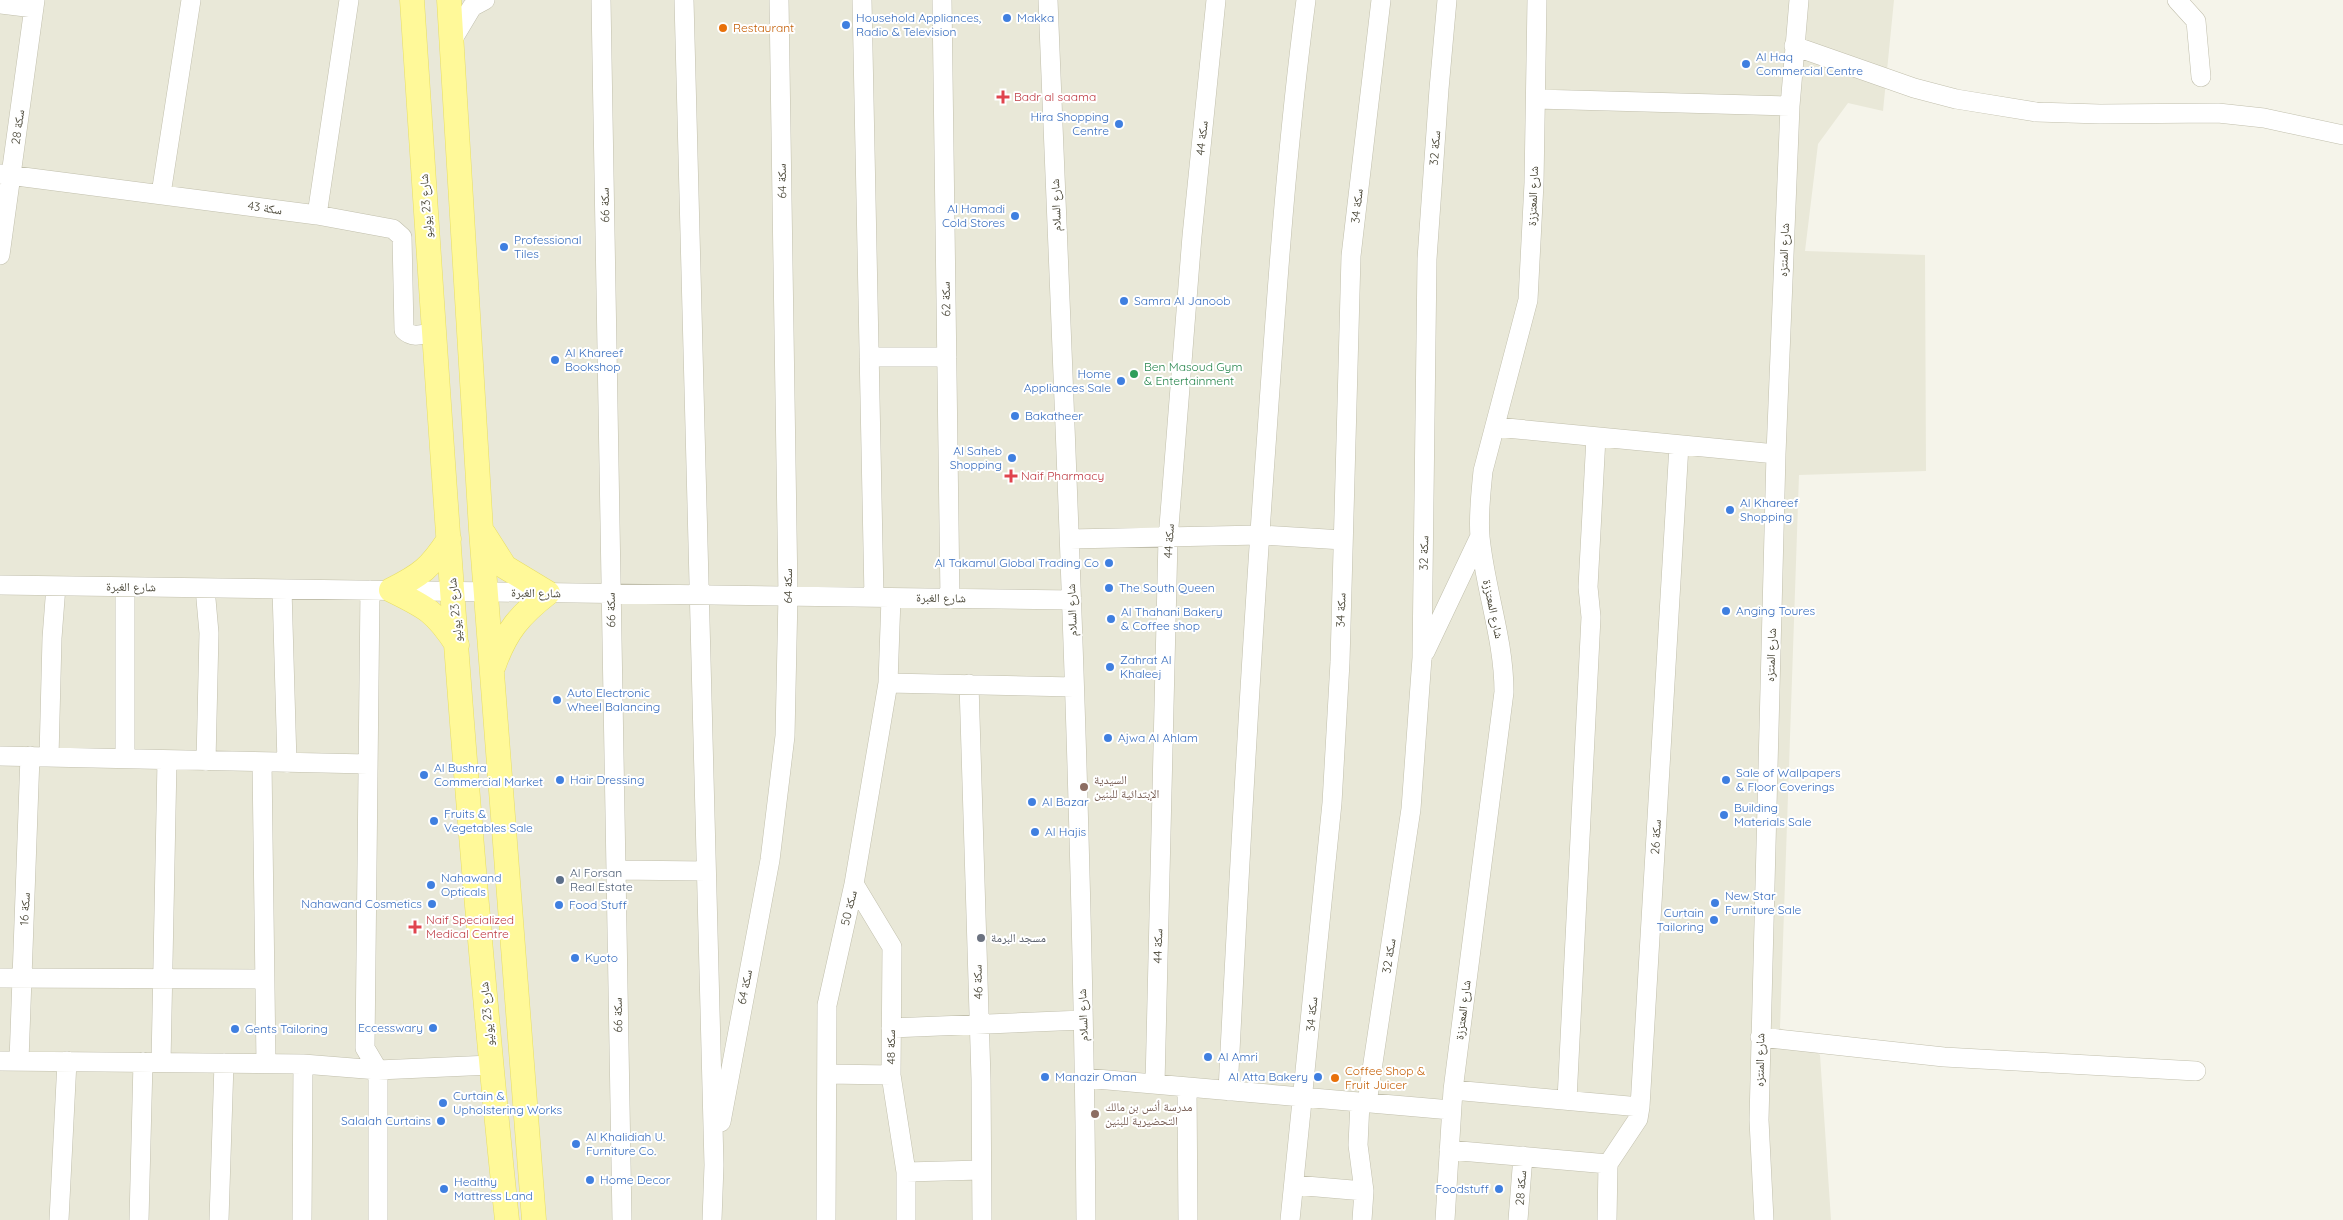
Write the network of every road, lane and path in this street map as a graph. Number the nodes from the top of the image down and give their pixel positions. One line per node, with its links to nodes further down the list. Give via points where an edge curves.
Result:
1 (191, 0): 28 (street)
2 (349, 0): 29 (street)
3 (412, 0): 31 (main road, شارع 23 يوليو)
4 (448, 0): 21 (main road)
5 (484, 0): 21 (street, via 472,7)
6 (601, 0): 54 (street, سكة 66)
7 (684, 0): 55 (street)
8 (778, 0): 56 (street, سكة 64)
9 (862, 0): 32 (street, سكة 50)
10 (942, 0): 33 (street, سكة 62)
11 (1048, 0): 43 (street, شارع السلام)
12 (1216, 0): 41 (street, سكة 44, via 1192,236)
13 (1306, 0): 39 (street, via 1277,298)
14 (1380, 0): 44 (street, سكة 34, via 1352,256)
15 (1447, 0): 61 (street, سكة 32, via 1427,259)
16 (1537, 0): 24 (street, شارع المعتززة)
17 (1799, 0): 22 (street, شارع المنتزه)
18 (2177, 0): 23 (street, via 2196,21)
19 (0, 4): 20 (street)
20 (35, 4): 27 (street, سكة 28)
21 (451, 42): 38 (main road)
22 (1794, 46): 25 (street, شارع المنتزه); 26 (street, via 1914,88 1956,99 2036,112 2218,113 2264,118)
23 (2201, 77)
24 (1536, 99): 25 (street); 34 (street, شارع المعتززة, via 1528,300)
25 (1790, 106): 37 (street, شارع المنتزه)
26 (2343, 136)
27 (6, 174): 28 (street, سكة 43); 30 (street, سكة 28)
28 (161, 194): 29 (street, سكة 43)
29 (318, 215): 31 (street, سكة 43, via 397,231 402,237 404,330 415,336)
30 (0, 255)
31 (434, 332): 42 (main road, شارع 23 يوليو)
32 (869, 357): 33 (street); 57 (street, سكة 50)
33 (947, 357): 58 (street, سكة 62)
34 (1496, 427): 35 (street); 40 (street, شارع المعتززة, via 1483,472)
35 (1596, 437): 36 (street); 103 (street)
36 (1678, 445): 37 (street); 105 (street, سكة 26)
37 (1776, 454): 85 (street, شارع المنتزه)
38 (481, 530): 52 (main road); 53 (main road, via 505,567)
39 (1260, 535): 41 (street); 44 (street); 101 (street)
40 (1480, 536): 61 (street); 100 (street, شارع المعتززة, via 1504,663 1504,692)
41 (1168, 538): 43 (street); 98 (street, سكة 44)
42 (448, 539): 50 (main road, via 434,562 422,572); 51 (main road, شارع 23 يوليو)
43 (1070, 539): 59 (street, شارع السلام)
44 (1343, 540): 102 (street, سكة 34, via 1332,803)
45 (0, 585): 46 (street, شارع الغبرة)
46 (56, 586): 47 (street, شارع الغبرة); 68 (street)
47 (125, 587): 48 (street, شارع الغبرة); 69 (street)
48 (205, 588): 49 (street, شارع الغبرة); 71 (street, via 209,633)
49 (282, 589): 50 (street, شارع الغبرة); 73 (street)
50 (380, 590): 51 (street, شارع الغبرة); 60 (main road, via 422,605 442,622); 74 (street)
51 (452, 591): 52 (street, شارع الغبرة); 60 (main road, شارع 23 يوليو)
52 (486, 592): 53 (street, شارع الغبرة); 62 (main road)
53 (548, 593): 54 (street, شارع الغبرة); 62 (main road, via 513,625)
54 (611, 594): 55 (street, شارع الغبرة); 75 (street, سكة 66)
55 (700, 595): 56 (street, شارع الغبرة); 76 (street)
56 (788, 595): 57 (street, شارع الغبرة); 110 (street, سكة 64, via 785,736 770,860)
57 (882, 598): 58 (street, شارع الغبرة); 63 (street, سكة 50)
58 (950, 599): 59 (street, شارع الغبرة)
59 (1072, 600): 65 (street, شارع السلام)
60 (458, 646): 92 (main road, شارع 23 يوليو)
61 (1422, 658): 104 (street, سكة 32, via 1411,809)
62 (492, 669): 121 (main road)
63 (888, 682): 64 (street); 77 (street, سكة 50)
64 (969, 684): 65 (street); 83 (street, سكة 46)
65 (1074, 687): 82 (street, شارع السلام)
66 (0, 756): 67 (street)
67 (30, 756): 68 (street); 79 (street, سكة 16)
68 (49, 757): 69 (street)
69 (125, 759): 70 (street)
70 (167, 761): 71 (street); 80 (street)
71 (206, 761): 72 (street)
72 (262, 762): 73 (street); 81 (street)
73 (288, 763): 74 (street)
74 (368, 764): 93 (street, via 365,1048)
75 (616, 870): 76 (street); 122 (street, سكة 66)
76 (706, 871): 110 (street)
77 (854, 884): 84 (street, سكة 48, via 892,947); 95 (street, سكة 50, via 827,1005)
78 (0, 978): 79 (street)
79 (22, 978): 80 (street); 86 (street, سكة 16)
80 (162, 979): 81 (street); 88 (street)
81 (264, 980): 90 (street)
82 (1083, 1020): 83 (street); 97 (street, شارع السلام)
83 (980, 1024): 84 (street); 111 (street, سكة 46)
84 (892, 1028): 96 (street, سكة 48)
85 (1760, 1037): 94 (street, via 2013,1062); 134 (street, شارع المنتزه, via 1759,1120)
86 (9, 1061): 87 (street)
87 (67, 1061): 88 (street); 115 (street)
88 (152, 1062): 89 (street); 116 (street)
89 (224, 1063): 90 (street); 117 (street)
90 (266, 1063): 91 (street)
91 (303, 1064): 93 (street); 118 (street)
92 (491, 1065): 93 (street); 120 (main road, شارع 23 يوليو)
93 (378, 1070): 119 (street)
94 (2196, 1071)
95 (827, 1074): 96 (street); 124 (street, سكة 50)
96 (891, 1075): 112 (street, سكة 48)
97 (1085, 1078): 98 (street); 127 (street, شارع السلام)
98 (1155, 1084): 99 (street)
99 (1187, 1087): 101 (street); 128 (street)
100 (1453, 1090): 103 (street); 106 (street, شارع المعتززة)
101 (1228, 1091): 102 (street)
102 (1304, 1097): 104 (street); 113 (street, سكة 34)
103 (1567, 1100): 105 (street)
104 (1364, 1102): 106 (street); 114 (street, سكة 32, via 1358,1145)
105 (1640, 1107): 109 (street, سكة 26, via 1638,1119)
106 (1451, 1110): 107 (street, شارع المعتززة)
107 (1449, 1150): 108 (street); 131 (street, شارع المعتززة)
108 (1523, 1156): 109 (street); 132 (street, سكة 28)
109 (1608, 1164): 133 (street)
110 (714, 1165): 123 (street)
111 (981, 1170): 112 (street); 126 (street, سكة 46)
112 (906, 1172): 125 (street, سكة 48)
113 (1294, 1186): 114 (street); 129 (street, سكة 34)
114 (1364, 1191): 130 (street)
115 (59, 1220)
116 (139, 1220)
117 (219, 1220)
118 (302, 1220)
119 (378, 1220)
120 (508, 1220)
121 (534, 1220)
122 (622, 1220)
123 (712, 1220)
124 (826, 1220)
125 (906, 1220)
126 (982, 1220)
127 (1086, 1220)
128 (1188, 1220)
129 (1290, 1220)
130 (1362, 1220)
131 (1445, 1220)
132 (1518, 1220)
133 (1607, 1220)
134 (1764, 1220)

